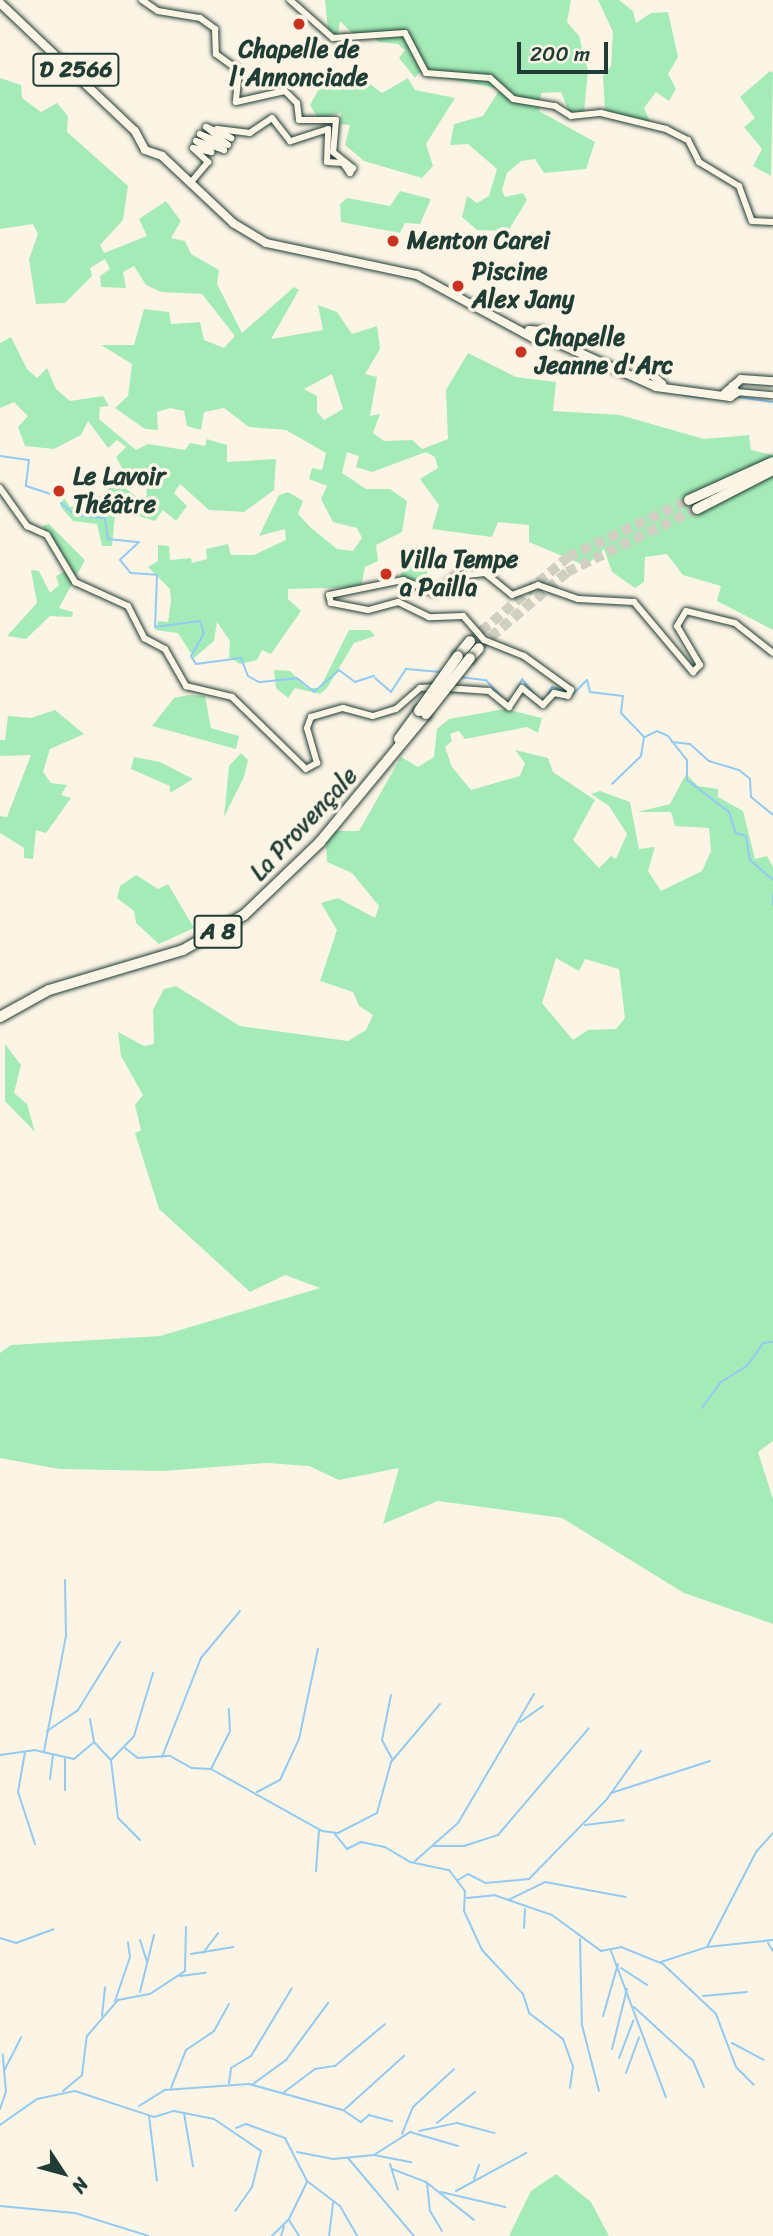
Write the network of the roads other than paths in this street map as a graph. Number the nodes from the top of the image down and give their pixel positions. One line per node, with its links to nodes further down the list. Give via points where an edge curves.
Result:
1 (142, 0): 5 (street, via 158,11 200,18 215,29 216,54 239,71 236,102 285,90 297,103 299,120 336,120 332,152 353,168 350,173 343,163 327,162 328,129 290,141 272,118 250,133 217,129 231,138 206,127 228,145 200,134 223,151 196,141 211,152 193,148 208,162)
2 (290, 0): 7 (street, via 333,38 405,33 426,73 490,78 513,99 555,106 572,116 601,113 666,129 688,140 699,162 739,186 752,221)
3 (0, 1): 4 (main road, D 2566, via 29,23)
4 (150, 146): 5 (main road, D 2566); 6 (main road, D 2566)
5 (193, 180): 6 (main road, D 2566)
6 (207, 197): 9 (main road, D 2566, via 256,239 259,247 266,243 409,272 529,330 533,338 547,338 644,377 646,383 693,395)
7 (773, 222)
8 (773, 381): 9 (main road, via 744,379)
9 (735, 389): 10 (street)
10 (773, 395)
11 (773, 462): 14 (highway)
12 (773, 470): 15 (highway)
13 (0, 488): 16 (street, via 27,526 47,535 73,580 128,606 144,638 165,649 186,685 232,697 306,769 317,763 307,728 315,715 343,708 373,716 396,709 424,687 489,691 509,707 522,688 543,705 554,693 570,692 524,656 484,640 463,616 429,617 398,602 368,610 331,603 328,596 401,580 435,593 457,576 485,573 512,595 538,585 578,599 634,601 693,672 700,665 677,626 686,611 735,623)
14 (689, 500)
15 (697, 509)
16 (773, 653)
17 (422, 712): 17 (highway, La Provençale / A 8, bridge, via 458,656 475,644 470,658); 18 (highway, La Provençale / A 8, via 318,841 261,902 218,933 162,958 89,975)
18 (1, 1013)

